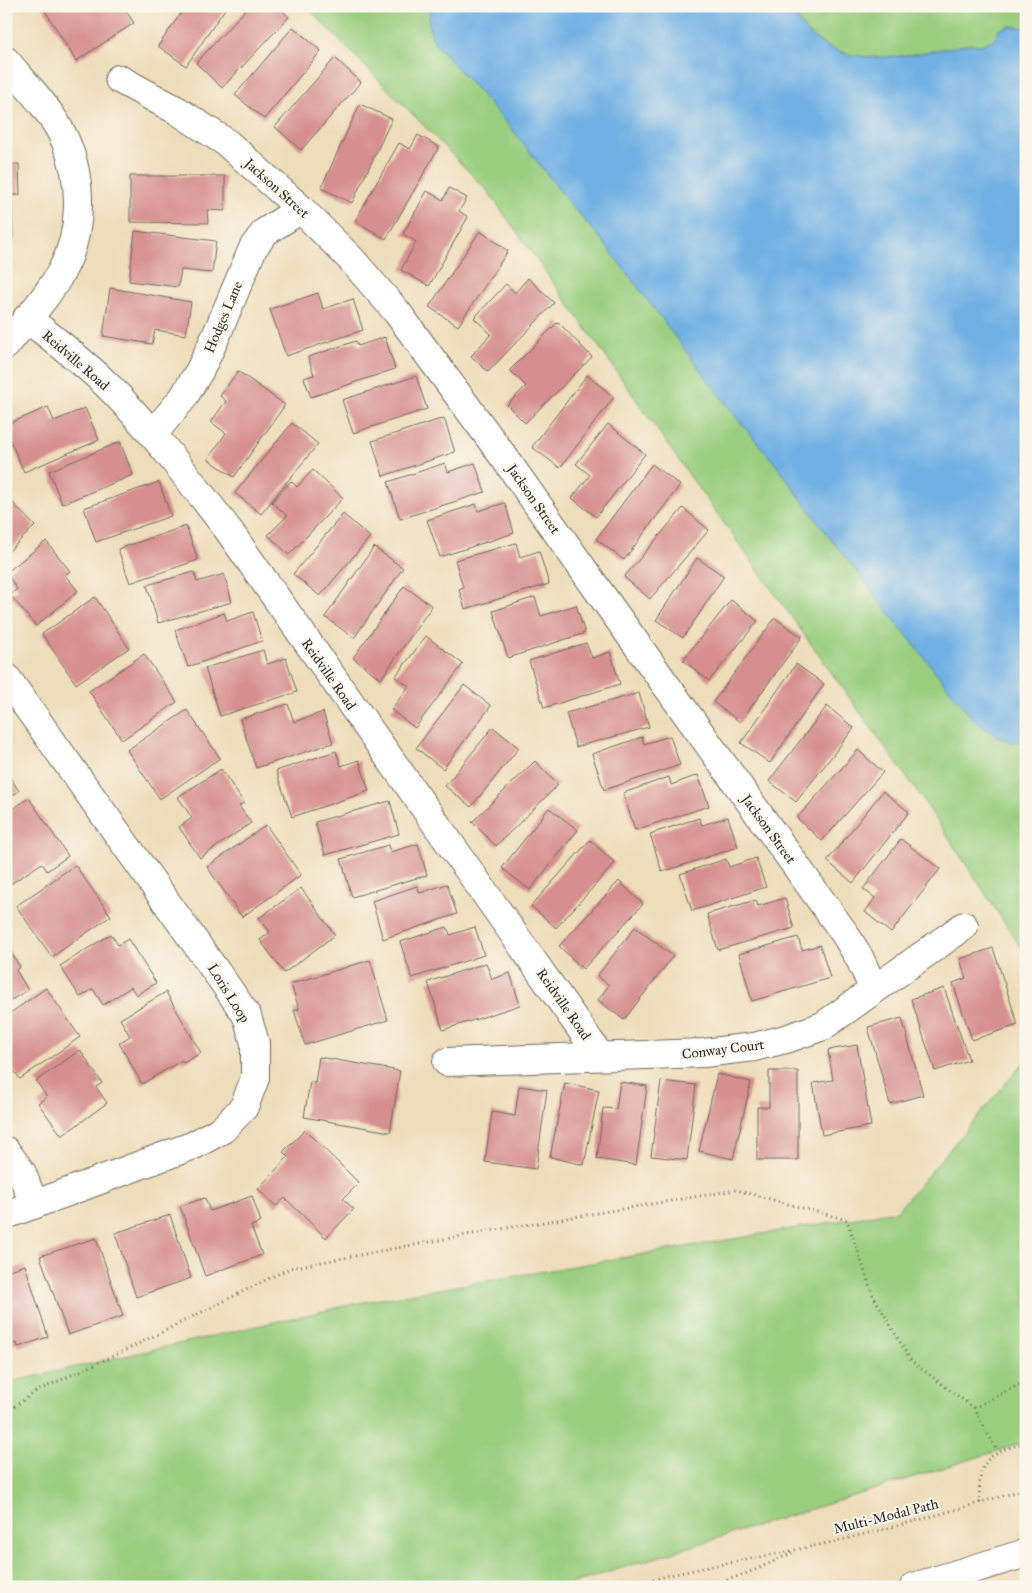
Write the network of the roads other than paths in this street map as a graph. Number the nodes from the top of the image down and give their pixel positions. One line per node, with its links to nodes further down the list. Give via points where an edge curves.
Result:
1 (6, 60): 4 (street, via 44,106 64,140 76,174 78,198 74,241 62,272)
2 (119, 79): 3 (street, Jackson Street, via 178,111 227,143)
3 (301, 209): 6 (street, Hodges Lane, via 265,232 253,248 200,370 183,398); 9 (street, Jackson Street, via 351,259 439,367 845,934)
4 (27, 318): 5 (street); 6 (street, Reidville Road, via 103,381)
5 (6, 344)
6 (153, 434): 10 (street, Reidville Road, via 229,531)
7 (6, 677): 13 (street, Loris Loop, via 237,1001 247,1016 255,1043 255,1078 244,1107 223,1129 194,1145)
8 (964, 926): 9 (street, Conway Court)
9 (874, 990): 10 (street, Conway Court, via 823,1026 754,1047 704,1053)
10 (600, 1056): 11 (street, Conway Court)
11 (447, 1062)
12 (6, 1151): 13 (street, via 22,1173)
13 (34, 1205): 14 (street, Loris Loop)
14 (6, 1215)
15 (1026, 1553): 16 (street)
16 (914, 1587)

